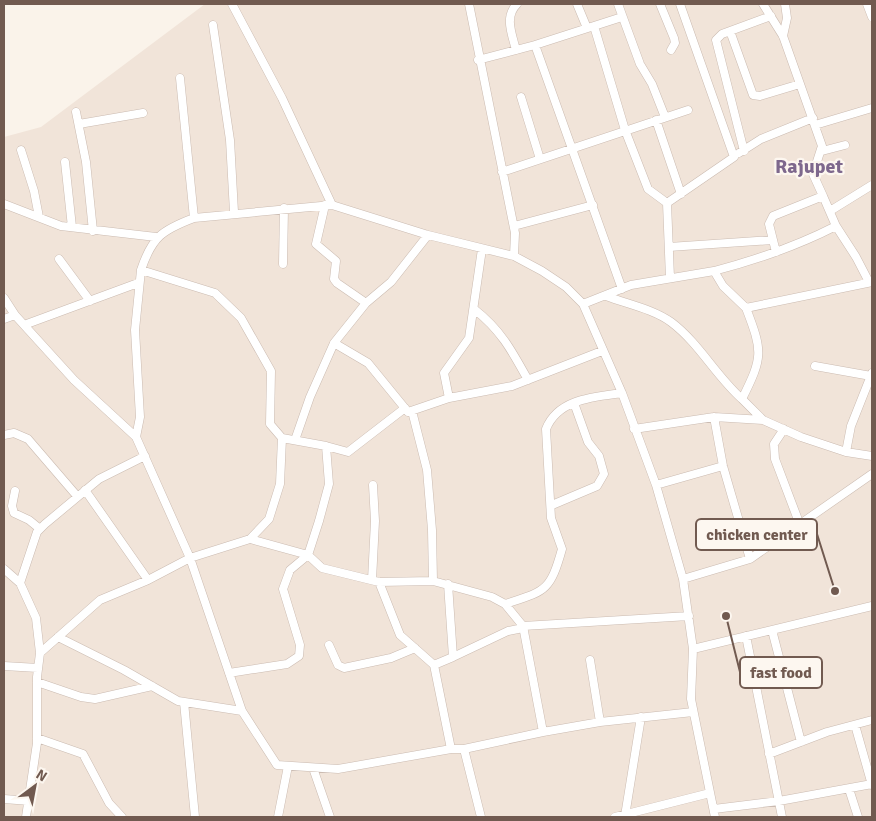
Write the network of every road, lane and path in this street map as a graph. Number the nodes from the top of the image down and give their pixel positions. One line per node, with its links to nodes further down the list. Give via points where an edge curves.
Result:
1 (232, 4): 48 (street, via 282,98)
2 (469, 4): 21 (street)
3 (517, 4): 19 (street, via 509,23)
4 (577, 4): 15 (street)
5 (618, 4): 12 (street)
6 (660, 4): 20 (street, via 674,38)
7 (680, 4): 39 (street)
8 (763, 4): 11 (street)
9 (785, 4): 17 (street)
10 (867, 4): 13 (street)
11 (771, 16): 16 (street); 17 (street)
12 (622, 17): 15 (street); 29 (street)
13 (872, 17)
14 (213, 25): 52 (street, via 230,140)
15 (590, 27): 18 (street); 33 (street)
16 (730, 31): 23 (street, via 753,95 760,96); 37 (street, via 718,36 716,45)
17 (783, 36): 23 (street)
18 (535, 45): 19 (street); 35 (street)
19 (516, 50): 21 (street)
20 (671, 50)
21 (478, 60): 42 (street)
22 (180, 78): 54 (street)
23 (800, 84): 31 (street)
24 (521, 97): 40 (street)
25 (872, 108): 31 (street)
26 (688, 110): 29 (street)
27 (76, 112): 32 (street)
28 (143, 113): 32 (street)
29 (665, 117): 30 (street)
30 (656, 120): 33 (street); 44 (street)
31 (814, 122): 37 (street, via 761,139); 38 (street)
32 (79, 124): 58 (street)
33 (625, 130): 35 (street); 46 (street, via 648,189)
34 (845, 145): 38 (street)
35 (572, 148): 40 (street); 49 (street)
36 (21, 150): 53 (street)
37 (744, 151): 39 (street)
38 (822, 151): 45 (street, via 813,174)
39 (734, 157): 44 (street)
40 (540, 159): 42 (street)
41 (66, 162): 57 (street)
42 (502, 172): 55 (street)
43 (872, 185): 51 (street)
44 (681, 194): 46 (street)
45 (823, 196): 51 (street); 61 (street, via 774,216 769,224)
46 (668, 203): 62 (street)
47 (4, 204): 53 (street)
48 (328, 205): 50 (street); 59 (street); 77 (street, via 316,244 336,261 334,279 337,283)
49 (593, 205): 55 (street); 73 (street)
50 (284, 208): 52 (street); 67 (street)
51 (830, 211): 56 (street)
52 (234, 212): 54 (street)
53 (39, 217): 57 (street)
54 (194, 218): 60 (street)
55 (514, 226): 65 (street)
56 (836, 226): 64 (street); 71 (street)
57 (72, 228): 58 (street)
58 (94, 231): 60 (street)
59 (428, 236): 63 (street); 77 (street, via 391,282)
60 (156, 237): 68 (street)
61 (773, 240): 62 (street); 64 (street)
62 (669, 247): 70 (street)
63 (482, 249): 65 (street); 80 (street)
64 (776, 252): 69 (street)
65 (514, 256): 78 (street, via 566,287)
66 (59, 259): 76 (street)
67 (283, 264)
68 (141, 270): 72 (street); 100 (street, via 215,293 241,318 271,371 270,424)
69 (714, 271): 70 (street); 79 (street, via 723,286)
70 (670, 278): 73 (street)
71 (871, 282): 79 (street)
72 (138, 283): 76 (street); 99 (street, via 135,330 140,417)
73 (622, 289): 74 (street)
74 (606, 296): 78 (street); 91 (street, via 669,321 685,334 729,388)
75 (4, 298): 81 (street)
76 (90, 300): 83 (street)
77 (366, 303): 84 (street)
78 (583, 304): 85 (street)
79 (746, 308): 91 (street, via 759,342 759,353 754,375)
80 (474, 309): 88 (street, via 496,326); 90 (street, via 469,338 444,373)
81 (15, 315): 82 (street); 83 (street)
82 (4, 319)
83 (24, 325): 99 (street, via 74,380)
84 (334, 343): 93 (street, via 368,363); 101 (street)
85 (602, 351): 88 (street); 89 (street)
86 (816, 366): 87 (street)
87 (872, 374): 103 (street, via 851,426)
88 (528, 380): 90 (street)
89 (622, 393): 92 (street); 96 (street)
90 (449, 398): 93 (street)
91 (742, 399): 95 (street)
92 (574, 403): 113 (street, via 558,410 546,429); 113 (street, via 604,474 597,486)
93 (409, 410): 102 (street, via 348,452); 124 (street, via 427,470)
94 (714, 417): 95 (street); 96 (street); 106 (street)
95 (763, 420): 97 (street)
96 (634, 429): 109 (street)
97 (784, 429): 103 (street); 114 (street, via 774,444 775,459)
98 (4, 435): 112 (street, via 14,433 28,439)
99 (136, 437): 104 (street)
100 (282, 438): 101 (street); 116 (street, via 280,484 269,519)
101 (295, 440): 102 (street)
102 (326, 446): 117 (street, via 329,484)
103 (846, 452): 105 (street)
104 (145, 456): 110 (street, via 117,468); 118 (street)
105 (872, 456)
106 (723, 466): 109 (street); 119 (street)
107 (872, 474): 114 (street)
108 (373, 485): 123 (street)
109 (656, 485): 121 (street)
110 (85, 490): 112 (street); 122 (street)
111 (15, 491): 115 (street, via 14,513)
112 (77, 496): 115 (street)
113 (552, 505): 127 (street, via 551,518 562,549 550,581 540,593)
114 (800, 525): 119 (street)
115 (40, 529): 125 (street)
116 (250, 539): 117 (street); 118 (street)
117 (308, 555): 123 (street, via 322,568); 143 (street, via 290,570 283,589 300,645 299,656 287,664)
118 (190, 558): 122 (street); 143 (street)
119 (750, 558): 121 (street)
120 (4, 569): 125 (street)
121 (683, 579): 129 (street)
122 (148, 580): 133 (street, via 100,600)
123 (375, 581): 124 (street); 135 (street, via 400,635)
124 (433, 581): 126 (street)
125 (20, 583): 137 (street, via 36,618)
126 (448, 584): 127 (street); 138 (street)
127 (505, 604): 130 (street)
128 (872, 606): 131 (street)
129 (688, 616): 130 (street); 136 (street)
130 (523, 627): 138 (street); 153 (street)
131 (772, 630): 132 (street); 155 (street)
132 (746, 636): 136 (street); 158 (street)
133 (58, 637): 137 (street); 145 (street)
134 (329, 645): 135 (street, via 338,665 344,668 391,658)
135 (415, 648): 140 (street)
136 (693, 649): 148 (street, via 690,700)
137 (40, 653): 142 (street)
138 (453, 657): 140 (street)
139 (590, 660): 151 (street)
140 (434, 665): 156 (street)
141 (4, 666): 142 (street)
142 (38, 668): 144 (street)
143 (229, 672): 147 (street)
144 (37, 682): 145 (street, via 81,698 94,699); 154 (street)
145 (152, 686): 146 (street)
146 (184, 702): 147 (street); 171 (street)
147 (242, 712): 159 (street, via 277,765)
148 (693, 712): 149 (street); 163 (street)
149 (641, 717): 151 (street); 168 (street)
150 (872, 720): 152 (street)
151 (600, 722): 153 (street)
152 (855, 725): 155 (street); 161 (street)
153 (543, 732): 157 (street)
154 (38, 738): 165 (street); 170 (street, via 83,754 109,803)
155 (801, 742): 158 (street)
156 (451, 749): 157 (street); 160 (street, via 338,769)
157 (464, 749): 174 (street)
158 (769, 754): 166 (street)
159 (288, 766): 160 (street); 172 (street)
160 (312, 768): 173 (street)
161 (872, 785): 162 (street)
162 (849, 790): 166 (street); 177 (street)
163 (710, 793): 167 (street); 168 (street)
164 (4, 799): 165 (street)
165 (30, 801): 169 (street)
166 (779, 801): 167 (street); 176 (street)
167 (714, 813)
168 (630, 816): 175 (street)
169 (26, 817)
170 (122, 817)
171 (196, 817)
172 (278, 817)
173 (330, 817)
174 (481, 817)
175 (615, 817)
176 (782, 817)
177 (858, 817)

